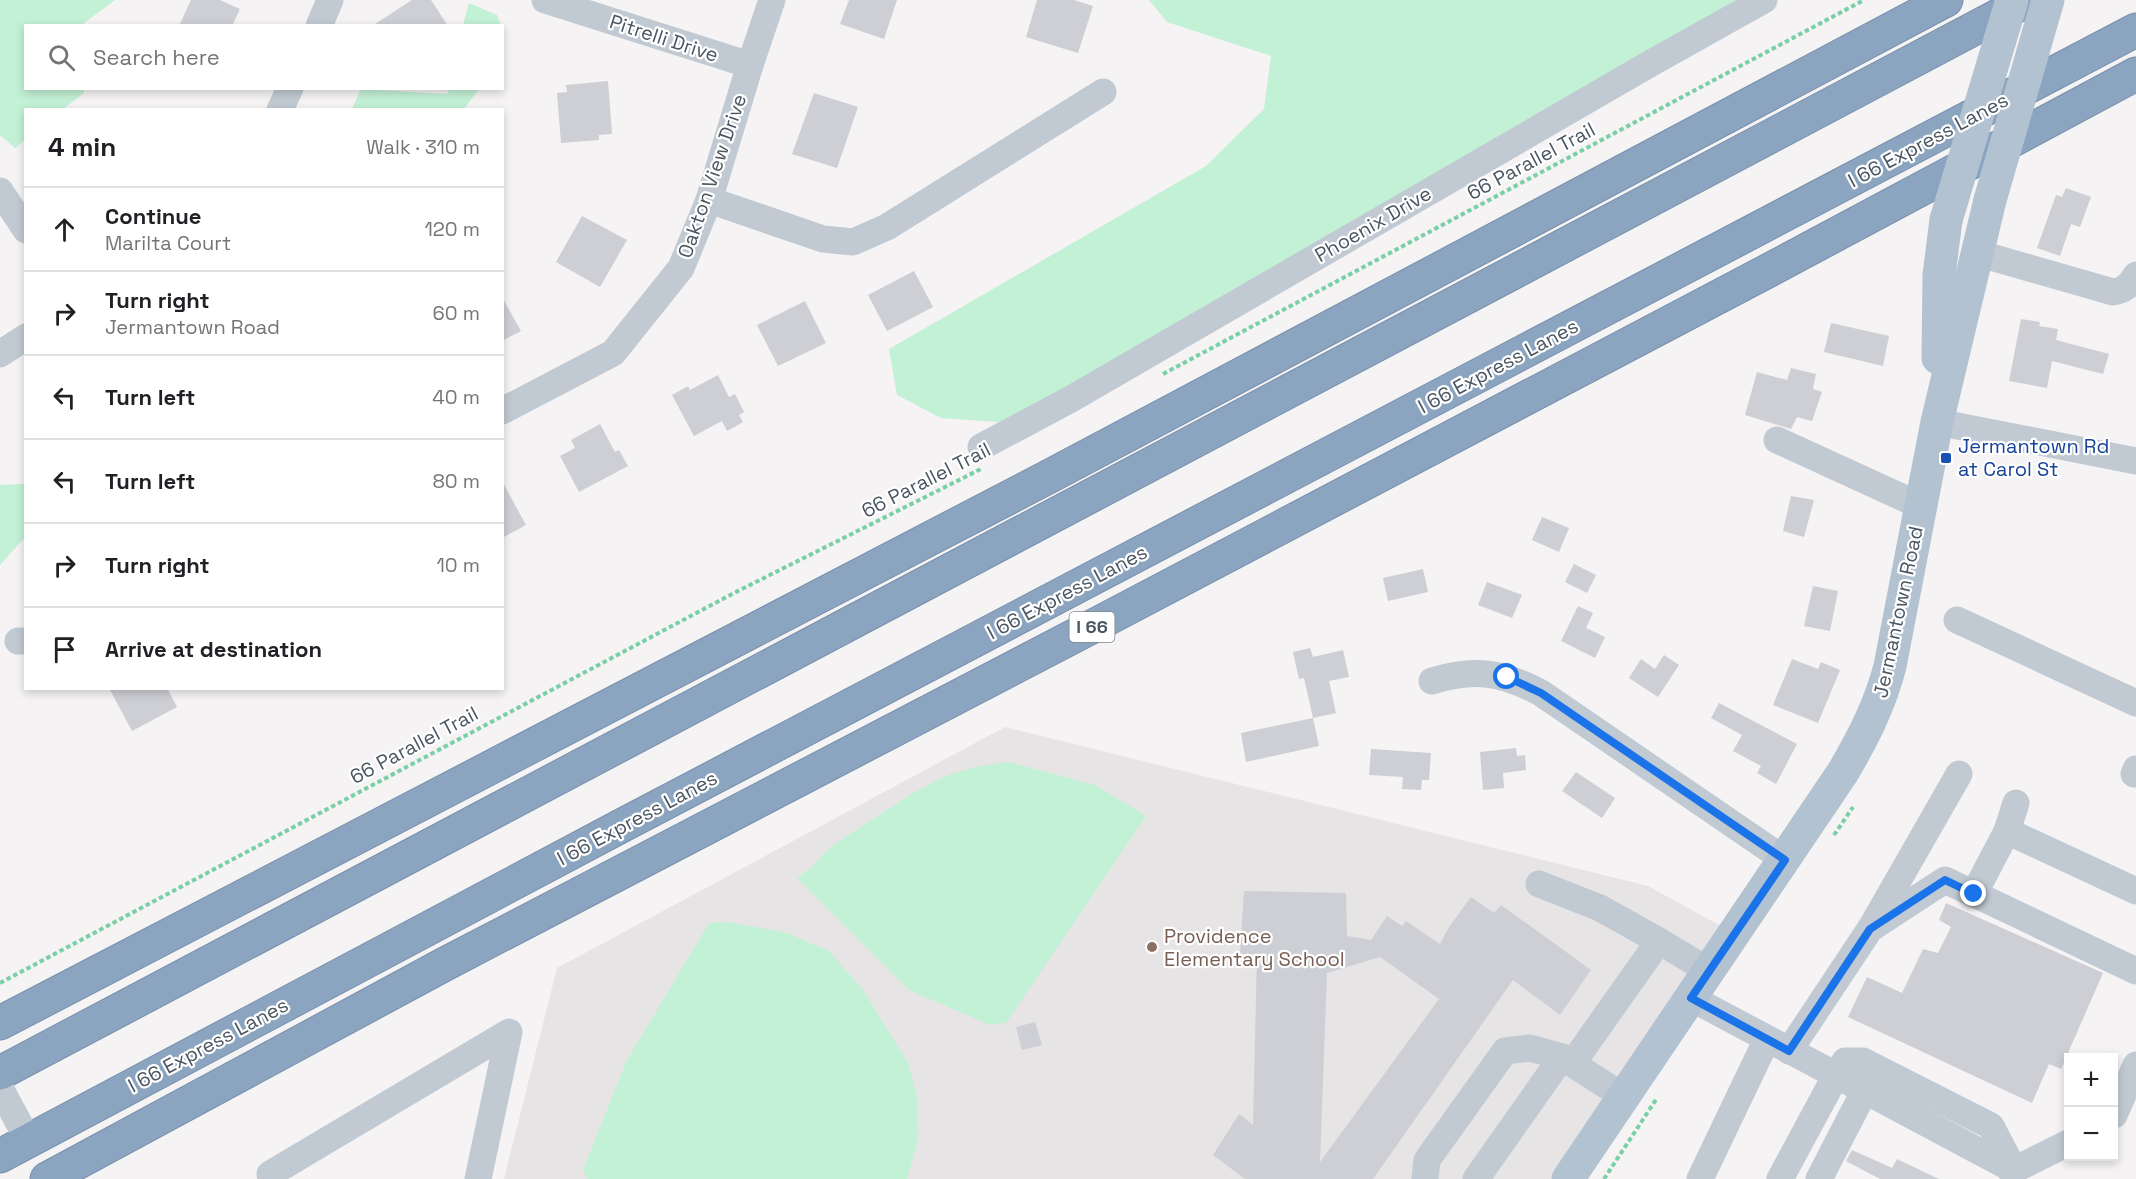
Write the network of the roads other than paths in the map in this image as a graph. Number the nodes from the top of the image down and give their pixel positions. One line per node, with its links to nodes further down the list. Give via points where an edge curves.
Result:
1 (330, 0): 9 (street)
2 (545, 0): 11 (street, Pitrelli Drive)
3 (772, 0): 11 (street, Oakton View Drive)
4 (1764, 0): 26 (street, Phoenix Drive, via 1071,399)
5 (1946, 0): 44 (highway, via 1050,476)
6 (2012, 0): 24 (main road, Jermantown Road, bridge, via 1946,220 1939,275)
7 (2028, 0): 48 (highway)
8 (2049, 0): 19 (main road, Jermantown Road, bridge)
9 (320, 24)
10 (2136, 30): 56 (highway, I 66 Express Lanes)
11 (750, 65): 17 (street, Oakton View Drive)
12 (2136, 74): 60 (highway, I 66, via 1133,606 445,964)
13 (289, 90): 15 (street)
14 (1104, 92): 17 (street, via 887,227 853,242 823,239)
15 (281, 108)
16 (0, 190): 18 (street)
17 (709, 200): 23 (street, Oakton View Drive, via 681,268 613,353)
18 (24, 227)
19 (1977, 253): 20 (street, via 2113,292 2122,291); 24 (main road, Jermantown Road)
20 (2136, 275)
21 (24, 338): 22 (street)
22 (0, 354)
23 (504, 410)
24 (1937, 422): 27 (street); 28 (main road, Jermantown Road)
25 (1777, 440): 28 (street)
26 (984, 457)
27 (2136, 461)
28 (1921, 506): 35 (main road, Jermantown Road, via 1884,689 1864,736)
29 (1957, 620): 31 (street)
30 (1432, 681): 35 (street, via 1470,673 1521,682)
31 (2136, 703)
32 (1959, 774): 39 (street)
33 (2016, 803): 34 (street)
34 (2007, 831): 37 (street); 38 (street)
35 (1785, 860): 41 (main road, Jermantown Road)
36 (1539, 884): 40 (street, via 1600,908)
37 (2136, 891)
38 (1974, 894): 39 (street, via 1945,880); 42 (street)
39 (1870, 929): 45 (street)
40 (1659, 941): 41 (street); 46 (street)
41 (1709, 971): 43 (main road, Jermantown Road)
42 (2136, 971)
43 (1691, 998): 45 (street); 52 (main road, Jermantown Road)
44 (0, 1023)
45 (1778, 1045): 49 (street); 66 (street)
46 (1567, 1061): 52 (street); 63 (street, via 1530,1048 1505,1051 1427,1160); 64 (street)
47 (2136, 1065): 54 (street)
48 (0, 1073)
49 (1836, 1075): 51 (street); 53 (street, via 1845,1061 1863,1061); 67 (street)
50 (0, 1088): 56 (street)
51 (1865, 1090): 55 (street); 68 (street)
52 (1624, 1097): 65 (main road, Jermantown Road)
53 (1934, 1097): 55 (street); 59 (street, via 1990,1126)
54 (2124, 1106)
55 (1923, 1122): 59 (street)
56 (28, 1140): 58 (highway, I 66 Express Lanes)
57 (2064, 1145): 59 (street)
58 (0, 1156)
59 (2011, 1175)
60 (47, 1179)
61 (274, 1179): 62 (street, via 270,1173 509,1032)
62 (478, 1179)
63 (1425, 1179)
64 (1476, 1179)
65 (1568, 1179)
66 (1700, 1179)
67 (1780, 1179)
68 (1819, 1179)

